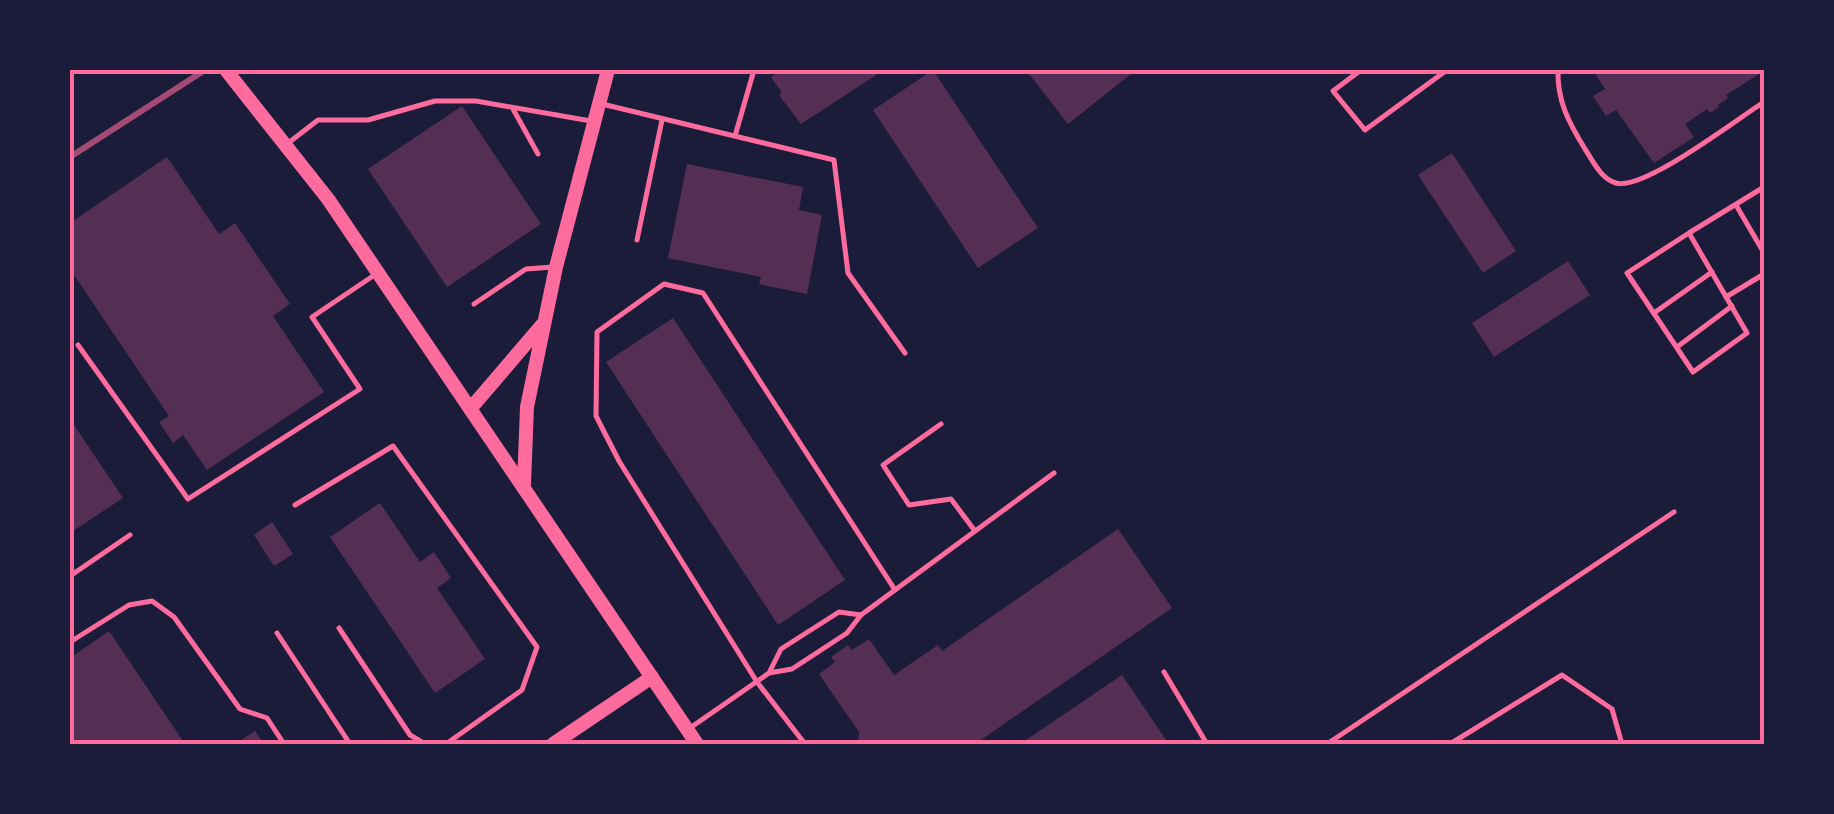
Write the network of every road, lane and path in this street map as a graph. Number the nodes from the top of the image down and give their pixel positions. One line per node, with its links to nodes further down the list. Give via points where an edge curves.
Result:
1 (226, 70): 13 (street)
2 (608, 70): 8 (street)
3 (754, 70): 12 (lane)
4 (1360, 70): 5 (lane, via 1333,92 1365,130)
5 (1447, 70)
6 (1558, 70): 7 (lane, via 1568,122 1602,174 1617,184 1643,181)
7 (1764, 102)
8 (599, 103): 10 (lane); 11 (street)
9 (513, 109): 11 (lane); 13 (lane, via 435,101 368,120 318,120); 14 (lane)
10 (662, 120): 12 (lane); 18 (lane)
11 (594, 122): 20 (street)
12 (735, 136): 31 (lane, via 834,160 848,273)
13 (287, 144): 21 (street)
14 (538, 154)
15 (1764, 187): 16 (lane)
16 (1736, 204): 17 (lane); 19 (lane)
17 (1689, 234): 22 (lane); 27 (lane, via 1627,273)
18 (637, 240)
19 (1764, 252)
20 (556, 267): 25 (lane, via 526,269); 28 (street)
21 (378, 272): 29 (lane, via 312,317 360,388 188,499); 32 (street)
22 (1712, 272): 24 (lane); 27 (lane)
23 (1764, 274): 24 (lane)
24 (1726, 298): 26 (lane)
25 (474, 304)
26 (1732, 306): 30 (lane); 30 (lane, via 1747,333 1693,372)
27 (1654, 313): 30 (lane)
28 (545, 322): 32 (street); 35 (street, via 527,406)
29 (78, 345)
30 (1677, 347)
31 (905, 352)
32 (471, 408): 35 (street)
33 (941, 424): 38 (lane, via 883,465 909,505 951,499)
34 (1054, 473): 38 (lane)
35 (524, 485): 48 (street)
36 (295, 506): 54 (lane, via 393,446 538,647 522,690)
37 (1674, 512): 59 (lane)
38 (975, 531): 41 (lane)
39 (130, 535): 40 (lane)
40 (70, 576)
41 (895, 590): 42 (lane); 49 (lane, via 703,293 664,284 597,332 596,416)
42 (861, 615): 47 (lane, via 847,633 792,669); 47 (lane, via 839,612 781,649)
43 (339, 628): 53 (lane, via 410,734)
44 (277, 633): 52 (lane)
45 (70, 642): 51 (lane, via 128,605 152,601 174,617 240,710 266,718)
46 (1164, 672): 58 (lane)
47 (769, 673): 49 (lane)
48 (652, 677): 50 (street); 55 (street)
49 (756, 682): 50 (lane); 57 (lane)
50 (688, 730): 56 (street)
51 (284, 744)
52 (350, 744)
53 (425, 744)
54 (446, 744)
55 (553, 744)
56 (697, 744)
57 (805, 744)
58 (1208, 744)
59 (1327, 744)
60 (1450, 744): 61 (lane, via 1562,674 1612,709)
61 (1622, 744)

